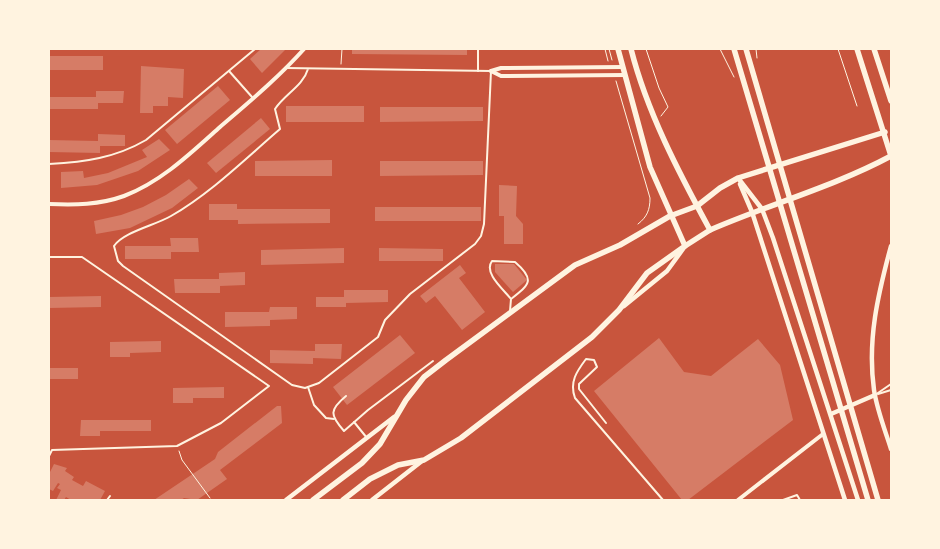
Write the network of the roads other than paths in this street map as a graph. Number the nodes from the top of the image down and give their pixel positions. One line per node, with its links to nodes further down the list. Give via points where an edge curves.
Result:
1 (254, 49): 13 (lane)
2 (304, 49): 11 (street)
3 (478, 49): 14 (lane)
4 (618, 49): 10 (main road)
5 (631, 49): 25 (main road, via 657,120)
6 (734, 49): 64 (main road)
7 (746, 49): 65 (main road)
8 (857, 49): 20 (main road)
9 (874, 49): 18 (main road)
10 (623, 67): 15 (street, via 501,68); 16 (main road)
11 (286, 68): 12 (lane); 17 (street)
12 (308, 69): 14 (lane); 38 (lane, via 305,78 280,101 276,109 280,129 195,200 146,229 119,238 114,246 118,261 123,266 292,385)
13 (229, 71): 17 (lane); 22 (lane, via 131,149 99,159)
14 (478, 71): 15 (lane)
15 (491, 71): 16 (street, via 501,76); 38 (lane, via 481,236 476,244 410,294 385,320 378,338 319,383)
16 (624, 75): 28 (main road, via 650,167)
17 (253, 98): 24 (street, via 185,158 146,186 100,202)
18 (891, 101)
19 (891, 130): 20 (main road)
20 (884, 132): 21 (main road); 23 (main road)
21 (891, 156): 26 (main road, via 833,184)
22 (49, 164)
23 (738, 178): 25 (main road); 26 (street); 27 (street)
24 (49, 204)
25 (697, 206): 28 (main road); 29 (main road)
26 (762, 209): 27 (main road); 42 (street)
27 (752, 212): 29 (main road); 47 (street)
28 (670, 216): 30 (main road); 35 (main road, via 620,245 575,265)
29 (710, 230): 30 (main road)
30 (685, 246): 34 (street, via 667,271); 34 (main road, via 647,273)
31 (891, 246): 40 (street, via 873,324)
32 (49, 257): 50 (lane, via 82,257 269,386 221,423 177,446 52,450)
33 (511, 299): 33 (lane, via 527,286 528,276 515,262 492,262 490,273); 35 (lane)
34 (619, 310): 51 (main road, via 592,337 500,409)
35 (509, 313): 43 (main road, via 424,378)
36 (433, 361): 45 (lane)
37 (891, 384): 40 (lane)
38 (308, 387): 44 (lane, via 314,405 326,418)
39 (891, 390): 40 (lane)
40 (875, 395): 42 (street); 49 (street)
41 (346, 396): 44 (lane, via 336,404 332,414)
42 (831, 414): 63 (street)
43 (395, 416): 48 (street); 55 (main road, via 380,444 362,463)
44 (334, 419): 45 (lane, via 344,431)
45 (354, 422): 48 (lane)
46 (606, 423): 58 (lane, via 579,389 579,384 597,367 594,360 586,359 573,383 575,398)
47 (823, 434): 59 (street); 62 (street)
48 (368, 439): 54 (street)
49 (891, 449)
50 (49, 456)
51 (424, 460): 56 (main road, via 398,465 370,479); 57 (street)
52 (110, 496): 53 (lane)
53 (107, 500)
54 (286, 500)
55 (313, 500)
56 (343, 500)
57 (372, 500)
58 (663, 500)
59 (738, 500)
60 (783, 500): 61 (lane, via 792,495 797,495)
61 (800, 500)
62 (845, 500)
63 (858, 500)
64 (868, 500)
65 (878, 500)

